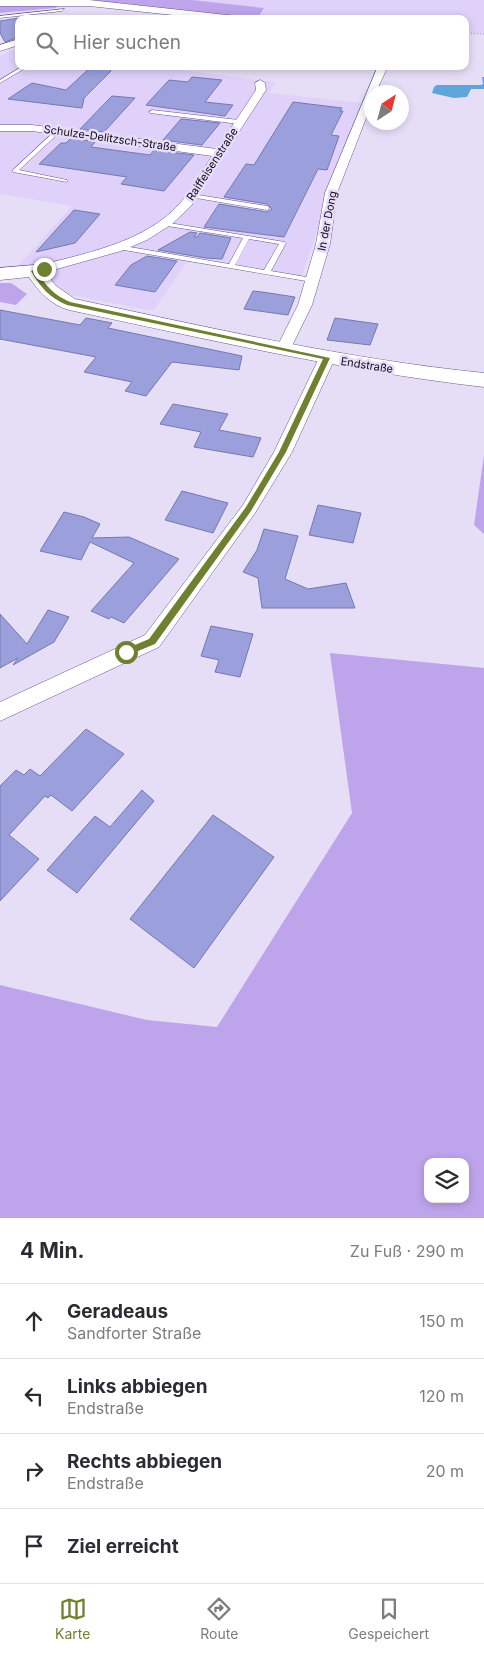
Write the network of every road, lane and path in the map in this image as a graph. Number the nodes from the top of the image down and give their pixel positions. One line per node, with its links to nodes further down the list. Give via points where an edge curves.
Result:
1 (0, 3): 2 (street)
2 (70, 3): 3 (street); 7 (street)
3 (62, 10): 5 (lane); 6 (street)
4 (15, 15): 8 (lane)
5 (18, 15)
6 (56, 15)
7 (201, 15)
8 (0, 17)
9 (469, 33): 10 (path)
10 (484, 34)
11 (15, 43): 12 (street)
12 (0, 48)
13 (20, 70): 15 (lane)
14 (381, 70): 32 (street, In der Dong, via 331,193 323,244)
15 (0, 82)
16 (260, 83): 18 (street, Raiffeisenstraße, via 261,90)
17 (152, 112): 18 (lane)
18 (239, 122): 21 (street, Raiffeisenstraße)
19 (0, 128): 20 (street, Schulze-Delitzsch-Straße)
20 (58, 131): 21 (street, Schulze-Delitzsch-Straße); 22 (lane, via 15,171)
21 (219, 153): 23 (street, Raiffeisenstraße)
22 (65, 181)
23 (192, 196): 24 (lane); 25 (street, Raiffeisenstraße)
24 (267, 208)
25 (163, 224): 26 (lane); 27 (street, Raiffeisenstraße)
26 (247, 237): 28 (lane); 30 (lane, via 283,243)
27 (118, 247): 28 (lane); 29 (street, Raiffeisenstraße)
28 (231, 267): 30 (lane)
29 (34, 271): 31 (street); 33 (street, Endstraße, via 45,289 69,304)
30 (266, 273): 32 (lane)
31 (0, 274)
32 (312, 280): 33 (street, In der Dong, via 305,305)
33 (284, 349): 34 (street, Endstraße)
34 (327, 358): 35 (street, Endstraße); 36 (street, via 283,452 249,509 152,641)
35 (484, 380)
36 (0, 712)

